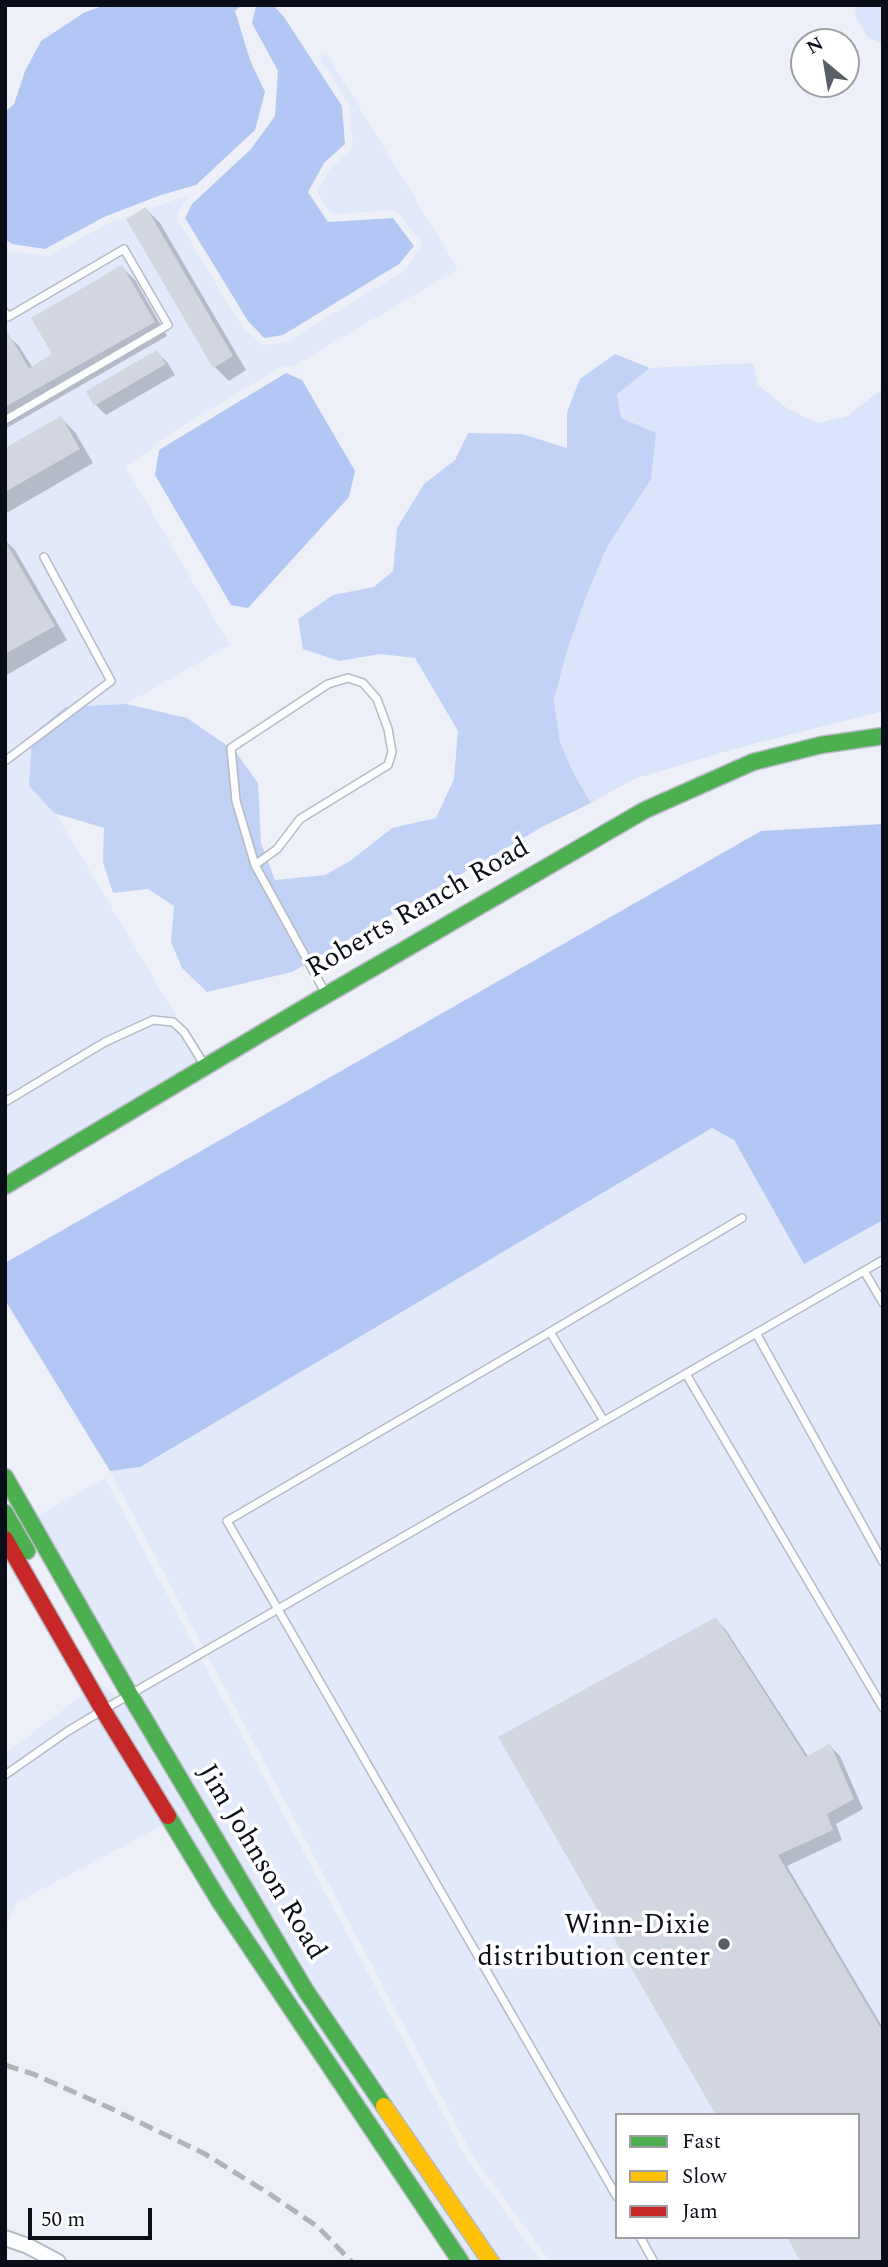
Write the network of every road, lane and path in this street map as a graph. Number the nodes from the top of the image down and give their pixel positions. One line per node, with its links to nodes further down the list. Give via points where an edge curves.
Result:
1 (5, 312): 2 (lane, via 8,317 124,249 168,325)
2 (5, 420)
3 (44, 556): 5 (lane, via 111,681)
4 (883, 736): 7 (main road, Roberts Ranch Road, via 753,762 645,810)
5 (5, 761)
6 (255, 865): 6 (lane, via 277,849 300,819 388,765 392,752 388,729 377,699 363,683 348,678 328,684 231,748 236,801); 7 (lane)
7 (326, 995): 8 (main road, Roberts Ranch Road)
8 (205, 1066): 9 (lane, via 173,1022 153,1020 105,1042); 10 (main road, Roberts Ranch Road)
9 (5, 1102)
10 (5, 1186)
11 (742, 1218): 15 (lane)
12 (883, 1260): 13 (lane)
13 (864, 1271): 14 (lane); 16 (lane)
14 (883, 1303)
15 (551, 1332): 18 (lane); 23 (lane, via 227,1521)
16 (756, 1333): 17 (lane); 22 (lane)
17 (686, 1374): 18 (lane); 25 (lane)
18 (604, 1421): 23 (lane)
19 (6, 1480): 24 (main road, Jim Johnson Road)
20 (5, 1513): 24 (main road, via 95,1670)
21 (5, 1539): 26 (main road, Jim Johnson Road)
22 (883, 1562)
23 (277, 1610): 24 (lane); 28 (lane)
24 (130, 1695): 26 (lane); 33 (main road, Jim Johnson Road, via 306,1991)
25 (883, 1708)
26 (103, 1710): 27 (lane); 32 (main road, Jim Johnson Road, via 220,1902)
27 (5, 1775)
28 (615, 2194)
29 (5, 2238): 31 (street)
30 (641, 2239): 34 (lane)
31 (56, 2261)
32 (461, 2262)
33 (491, 2262)
34 (654, 2262)

